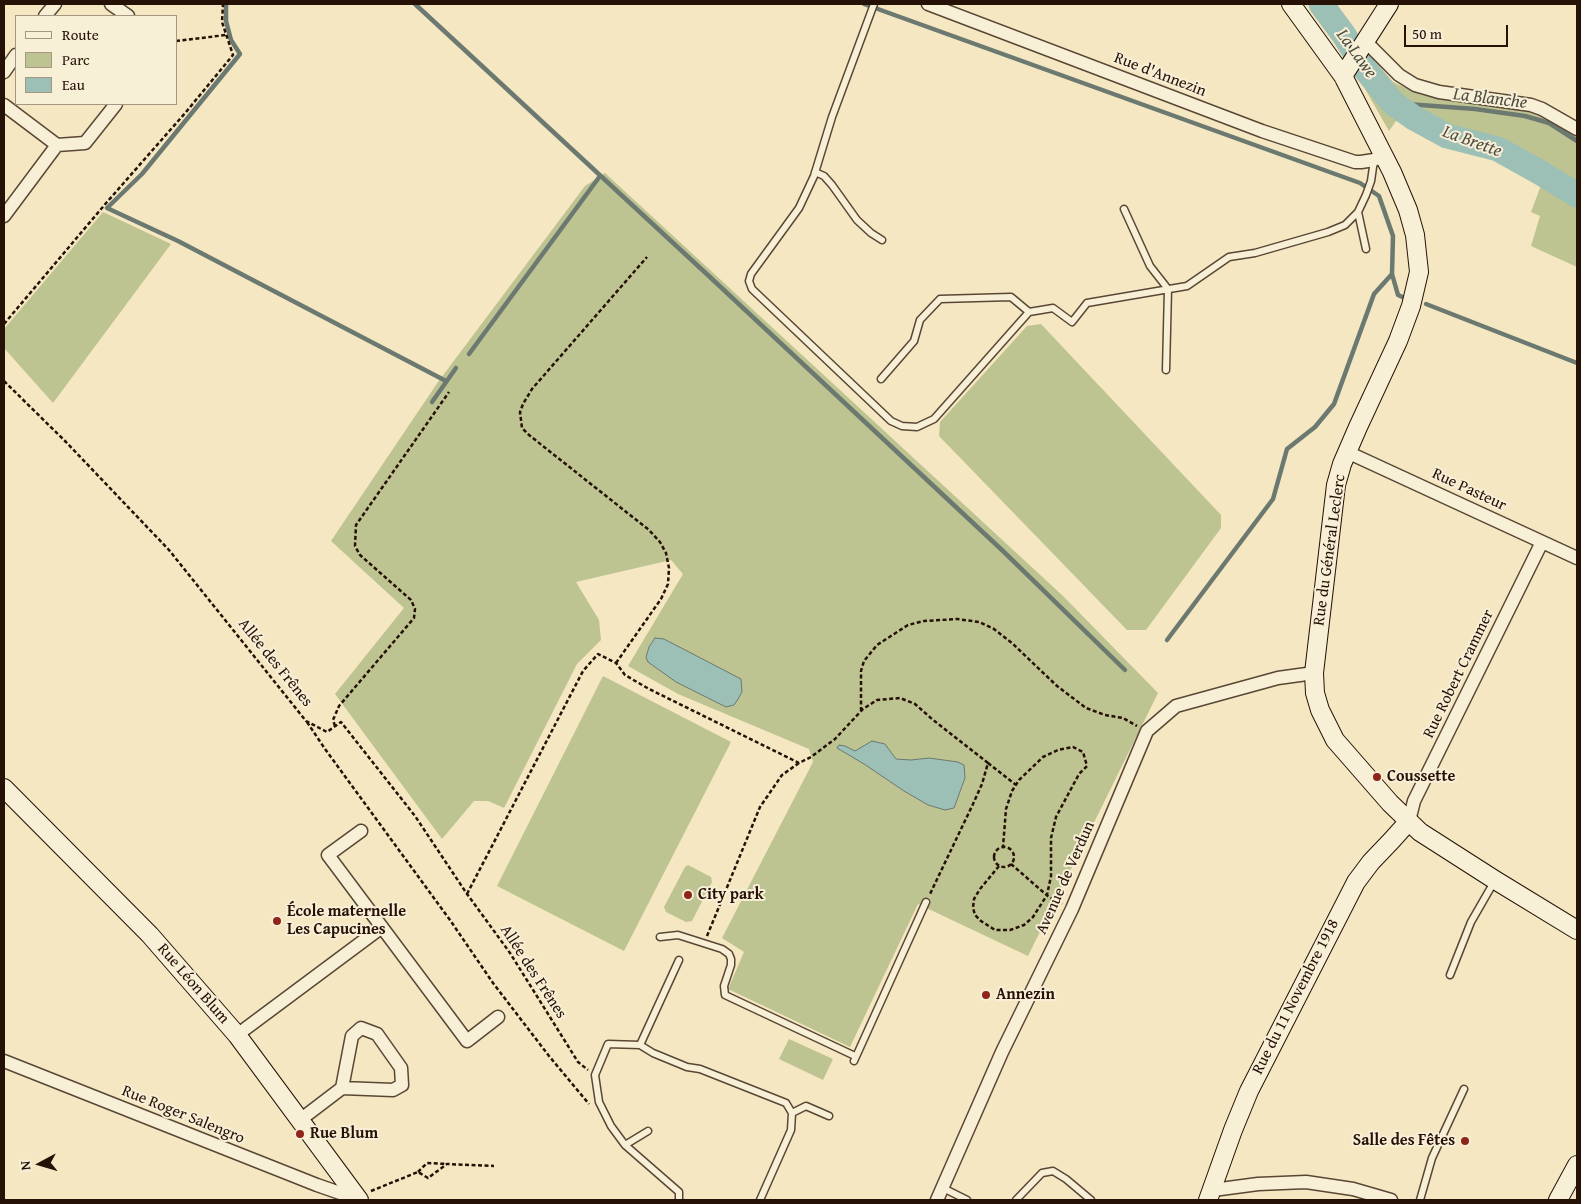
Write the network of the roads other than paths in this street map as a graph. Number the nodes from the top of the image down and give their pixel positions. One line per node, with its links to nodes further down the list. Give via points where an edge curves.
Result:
1 (54, 4): 7 (street)
2 (111, 4): 8 (street)
3 (874, 4): 18 (lane, via 832,116)
4 (928, 4): 17 (street, Rue d'Annezin, via 1262,131 1355,162)
5 (1291, 4): 12 (street, Rue du Général Leclerc)
6 (1389, 4): 9 (street)
7 (46, 15)
8 (127, 15)
9 (1364, 42): 12 (street); 15 (street, via 1399,75 1415,85 1439,92 1532,105)
10 (15, 56): 11 (street)
11 (4, 72)
12 (1345, 72): 17 (street, Rue du Général Leclerc)
13 (4, 105): 16 (street)
14 (115, 105): 16 (street, via 85,143)
15 (1577, 129)
16 (57, 145): 21 (street)
17 (1378, 157): 20 (lane); 28 (street, Rue du Général Leclerc, via 1392,172 1408,210 1415,235 1419,272 1398,341)
18 (815, 172): 22 (lane, via 824,176 870,233); 25 (lane, via 799,208 749,281 752,289 892,421 902,426 917,426 934,419)
19 (1124, 209): 24 (lane, via 1150,266)
20 (1358, 212): 23 (lane); 24 (lane, via 1346,225 1255,254 1228,257 1187,286)
21 (4, 216)
22 (882, 240)
23 (1366, 249)
24 (1168, 289): 25 (lane, via 1087,303 1072,322 1053,308); 26 (lane)
25 (1029, 312): 27 (lane, via 1011,297 940,299 920,320 914,341)
26 (1166, 370)
27 (880, 380)
28 (1347, 452): 29 (street, Rue Pasteur); 31 (street, Rue du Général Leclerc, via 1333,503)
29 (1542, 542): 30 (street, Rue Pasteur); 33 (street, Rue Robert Crammer, via 1414,801)
30 (1577, 558)
31 (1314, 673): 33 (street, Rue du Général Leclerc, via 1320,710 1335,740); 54 (street, Avenue de Verdun, via 1278,678 1176,706 1147,731 1072,909 1002,1052)
32 (4, 788): 43 (street, Rue Léon Blum, via 150,935)
33 (1409, 821): 35 (street, Rue du Général Leclerc, via 1420,832); 56 (street, Rue du 11 Novembre 1918, via 1356,882 1249,1090)
34 (361, 831): 37 (street, via 328,855)
35 (1495, 880): 38 (street, Rue du Général Leclerc); 41 (lane, via 1471,922)
36 (926, 902): 39 (lane, via 854,1059 724,995 731,959 722,949 678,936)
37 (382, 927): 42 (street, via 467,1041); 43 (street)
38 (1577, 930)
39 (660, 937)
40 (679, 960): 44 (lane)
41 (1450, 975)
42 (498, 1017)
43 (237, 1035): 50 (street, Rue Léon Blum)
44 (640, 1045): 48 (lane, via 687,1067 700,1069 786,1103); 52 (lane, via 608,1044 595,1074 599,1102)
45 (4, 1061): 55 (street, Rue Roger Salengro, via 317,1185 343,1194)
46 (342, 1088): 46 (street, via 393,1090 402,1084 401,1068 377,1034 361,1028 352,1036); 50 (street)
47 (1464, 1089): 64 (lane, via 1432,1158)
48 (792, 1113): 49 (lane, via 806,1106); 58 (lane, via 791,1130)
49 (830, 1116)
50 (300, 1120): 55 (street, Rue Léon Blum)
51 (648, 1131): 52 (lane)
52 (625, 1145): 57 (lane, via 679,1192)
53 (1577, 1164): 65 (street)
54 (943, 1188): 59 (street, Avenue de Verdun); 60 (lane)
55 (361, 1194)
56 (1210, 1195): 63 (street, via 1258,1184 1306,1182 1353,1189)
57 (679, 1200)
58 (760, 1200)
59 (937, 1200)
60 (968, 1200)
61 (1016, 1200): 62 (lane, via 1042,1173 1053,1171)
62 (1091, 1200)
63 (1391, 1200)
64 (1420, 1200)
65 (1558, 1200)

